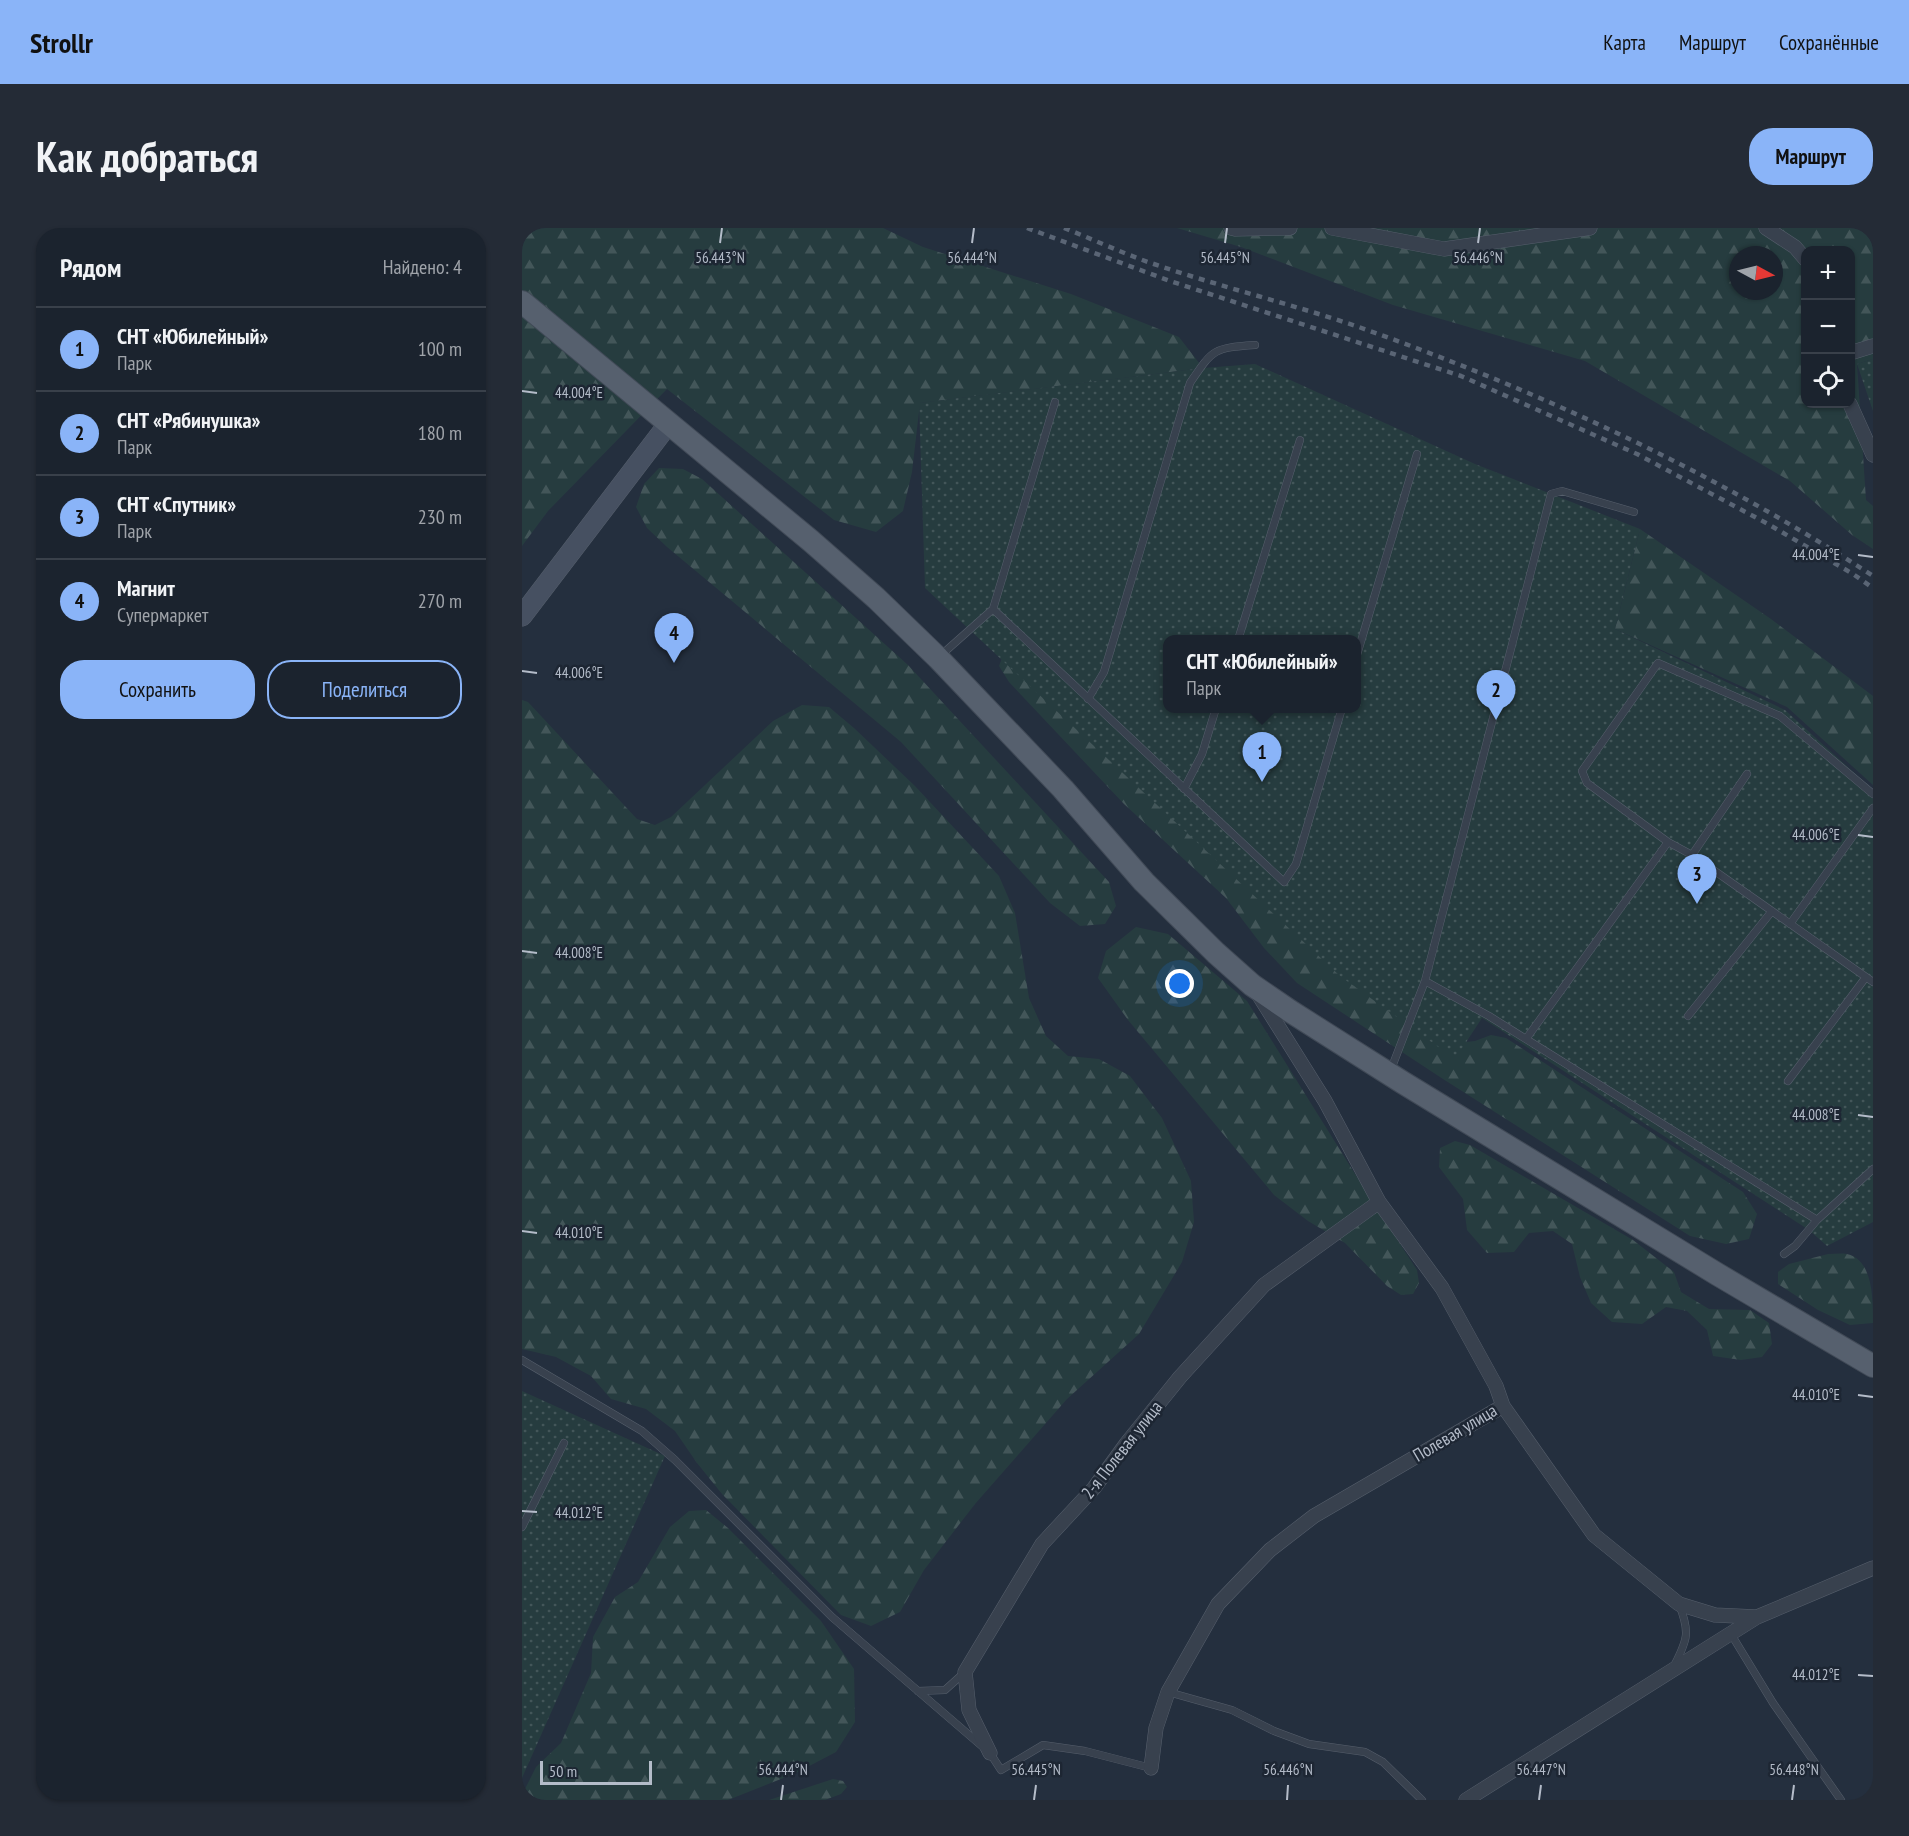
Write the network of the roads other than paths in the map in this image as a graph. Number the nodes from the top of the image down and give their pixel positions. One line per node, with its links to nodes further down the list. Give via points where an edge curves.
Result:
1 (1231, 228): 2 (street)
2 (1290, 228)
3 (1332, 228): 4 (street, via 1444,249)
4 (1590, 228)
5 (1766, 228): 6 (street)
6 (1801, 254)
7 (522, 302): 13 (main road)
8 (1255, 345): 23 (lane, via 1223,347 1207,358 1190,383 1104,672)
9 (1873, 346): 10 (street)
10 (1855, 351)
11 (1055, 402): 18 (lane)
12 (1852, 408): 16 (street)
13 (669, 423): 19 (street); 22 (main road, via 812,541)
14 (1300, 440): 20 (lane)
15 (1417, 454): 21 (lane)
16 (1873, 455)
17 (1634, 512): 35 (lane, via 1562,491 1551,494)
18 (993, 609): 22 (lane); 23 (lane)
19 (522, 616)
20 (1239, 635)
21 (1361, 641)
22 (938, 658): 36 (main road, via 1144,882)
23 (1088, 699): 27 (lane)
24 (1214, 713): 27 (lane, via 1202,754)
25 (1341, 713): 27 (lane, via 1296,864 1284,882)
26 (1747, 774): 31 (lane)
27 (1184, 789)
28 (1873, 794): 30 (lane, via 1780,716 1658,663 1582,771 1587,783)
29 (1873, 808): 33 (lane)
30 (1668, 842): 31 (lane); 38 (lane)
31 (1692, 855): 32 (lane)
32 (1772, 911): 33 (lane); 37 (lane)
33 (1790, 924): 34 (lane)
34 (1870, 980): 40 (lane)
35 (1425, 981): 38 (lane); 39 (lane)
36 (1252, 985): 39 (main road); 42 (street, Полевая улица, via 1325,1101)
37 (1688, 1016)
38 (1526, 1039): 43 (lane)
39 (1389, 1074): 46 (main road)
40 (1788, 1081)
41 (1873, 1169): 43 (lane)
42 (1379, 1202): 47 (street, Полевая улица, via 1442,1288); 54 (street, 2-я Полевая улица, via 1264,1285 1180,1377 1094,1488 1042,1544)
43 (1817, 1220): 44 (lane)
44 (1784, 1254)
45 (522, 1360): 56 (lane, via 642,1431 832,1617)
46 (1873, 1366)
47 (1503, 1406): 51 (street, via 1594,1535); 57 (street, Полевая улица, via 1314,1516 1270,1550 1218,1604)
48 (564, 1443): 49 (lane)
49 (522, 1527)
50 (1873, 1568): 52 (street)
51 (1678, 1604): 52 (street, via 1715,1615); 55 (lane, via 1687,1624 1684,1647)
52 (1758, 1617): 53 (street)
53 (1731, 1634): 55 (street); 62 (lane, via 1773,1703)
54 (965, 1672): 56 (lane, via 945,1690); 58 (street, via 969,1710)
55 (1671, 1672): 61 (street)
56 (918, 1691): 58 (lane)
57 (1168, 1692): 59 (street, Полевая улица, via 1156,1728); 60 (lane, via 1233,1710 1309,1744 1365,1752 1383,1762)
58 (990, 1753): 59 (lane, via 1001,1770 1043,1745)
59 (1151, 1768)
60 (1422, 1800)
61 (1466, 1800)
62 (1841, 1800)

